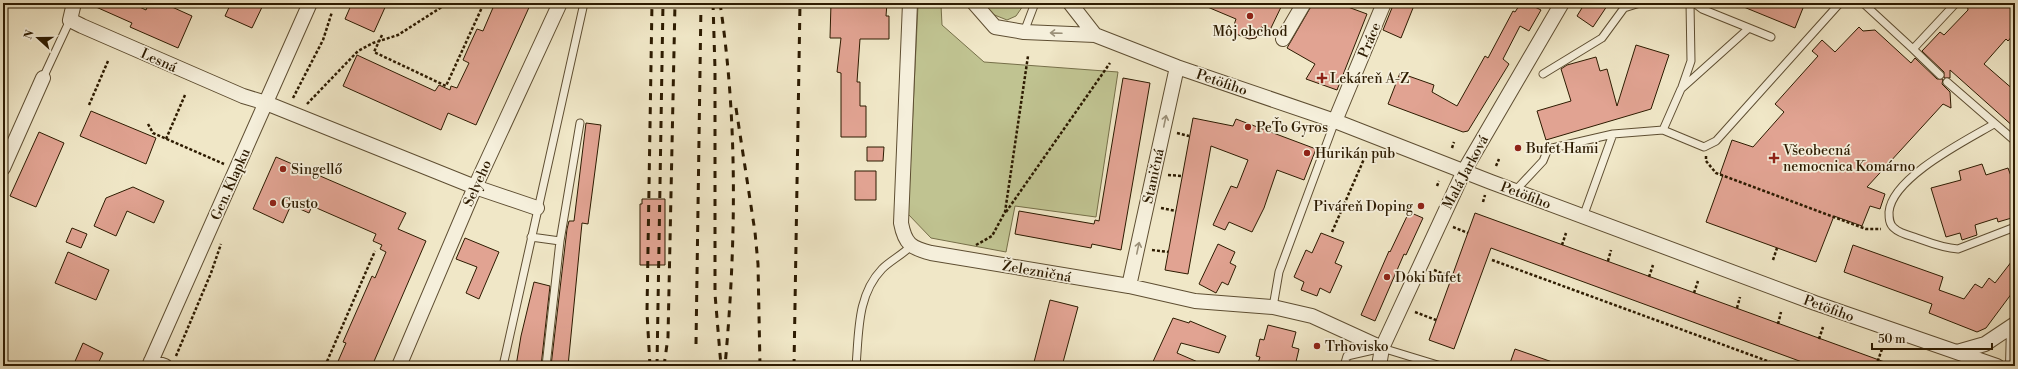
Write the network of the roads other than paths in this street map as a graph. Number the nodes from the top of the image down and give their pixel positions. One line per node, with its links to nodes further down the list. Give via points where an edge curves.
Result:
1 (74, 3): 18 (street)
2 (310, 3): 31 (street, Gen. Klapku)
3 (560, 3): 40 (street, Selyeho)
4 (584, 3): 42 (lane)
5 (910, 3): 47 (street, via 901,224 904,238)
6 (974, 3): 20 (street, Petöfiho, via 995,27)
7 (1035, 3): 20 (lane)
8 (1070, 3): 21 (street)
9 (1304, 3): 23 (street)
10 (1384, 3): 32 (street, Práce)
11 (1562, 3): 39 (street, Malá Jarková)
12 (1640, 3): 26 (lane, via 1624,8 1602,38)
13 (1690, 3): 30 (lane, via 1691,61)
14 (1694, 3): 19 (lane, via 1702,9)
15 (1840, 3): 35 (lane, via 1716,142 1704,147)
16 (1863, 3): 24 (lane)
17 (1956, 3): 24 (lane)
18 (70, 20): 28 (lane); 31 (street, Lesná, via 243,96)
19 (1749, 28): 22 (lane); 30 (lane)
20 (1024, 32): 21 (street, Petöfiho, one-way to 20)
21 (1095, 35): 25 (street, Petöfiho)
22 (1771, 37)
23 (1283, 39)
24 (1913, 49): 27 (lane)
25 (1177, 67): 32 (street, Petöfiho); 48 (street, Staničná, one-way to 25)
26 (1543, 74)
27 (1940, 75)
28 (42, 78): 38 (street)
29 (1947, 82): 34 (lane)
30 (1681, 89): 35 (lane)
31 (266, 103): 40 (street, Lesná); 54 (street, Gen. Klapku)
32 (1335, 121): 39 (street, Petöfiho); 49 (lane, via 1279,272)
33 (580, 123): 46 (lane)
34 (1994, 124): 37 (lane); 44 (lane, via 1930,162 1893,200 1888,220 1893,228 1901,232 1948,249 1958,249)
35 (1663, 130): 36 (lane)
36 (1613, 134): 41 (lane, via 1548,148 1543,161); 43 (lane)
37 (2015, 141)
38 (3, 168)
39 (1464, 171): 41 (street, Petöfiho); 51 (street, Malá Jarková)
40 (475, 187): 42 (street, Lesná); 55 (street, Selyeho)
41 (1515, 191): 43 (street, Petöfiho)
42 (537, 208): 45 (lane)
43 (1583, 217): 52 (street, Petöfiho)
44 (2015, 227)
45 (531, 237): 46 (lane); 56 (lane)
46 (560, 241): 57 (lane)
47 (911, 246): 48 (street, Železničná, via 931,253); 58 (lane, via 899,258 883,268 872,281 864,297)
48 (1129, 286): 49 (street, Železničná, via 1195,301)
49 (1273, 307): 51 (street, Železničná, via 1312,316)
50 (2014, 325): 52 (street, via 1985,344); 64 (street)
51 (1382, 348): 59 (lane, via 1347,356); 60 (street); 61 (lane)
52 (1957, 352): 62 (street); 63 (street, Petöfiho)
53 (170, 363): 54 (street)
54 (150, 364)
55 (399, 366)
56 (503, 366)
57 (546, 366)
58 (856, 366)
59 (1344, 366)
60 (1379, 366)
61 (1441, 366)
62 (1963, 366)
63 (1998, 366)
64 (2013, 366)

